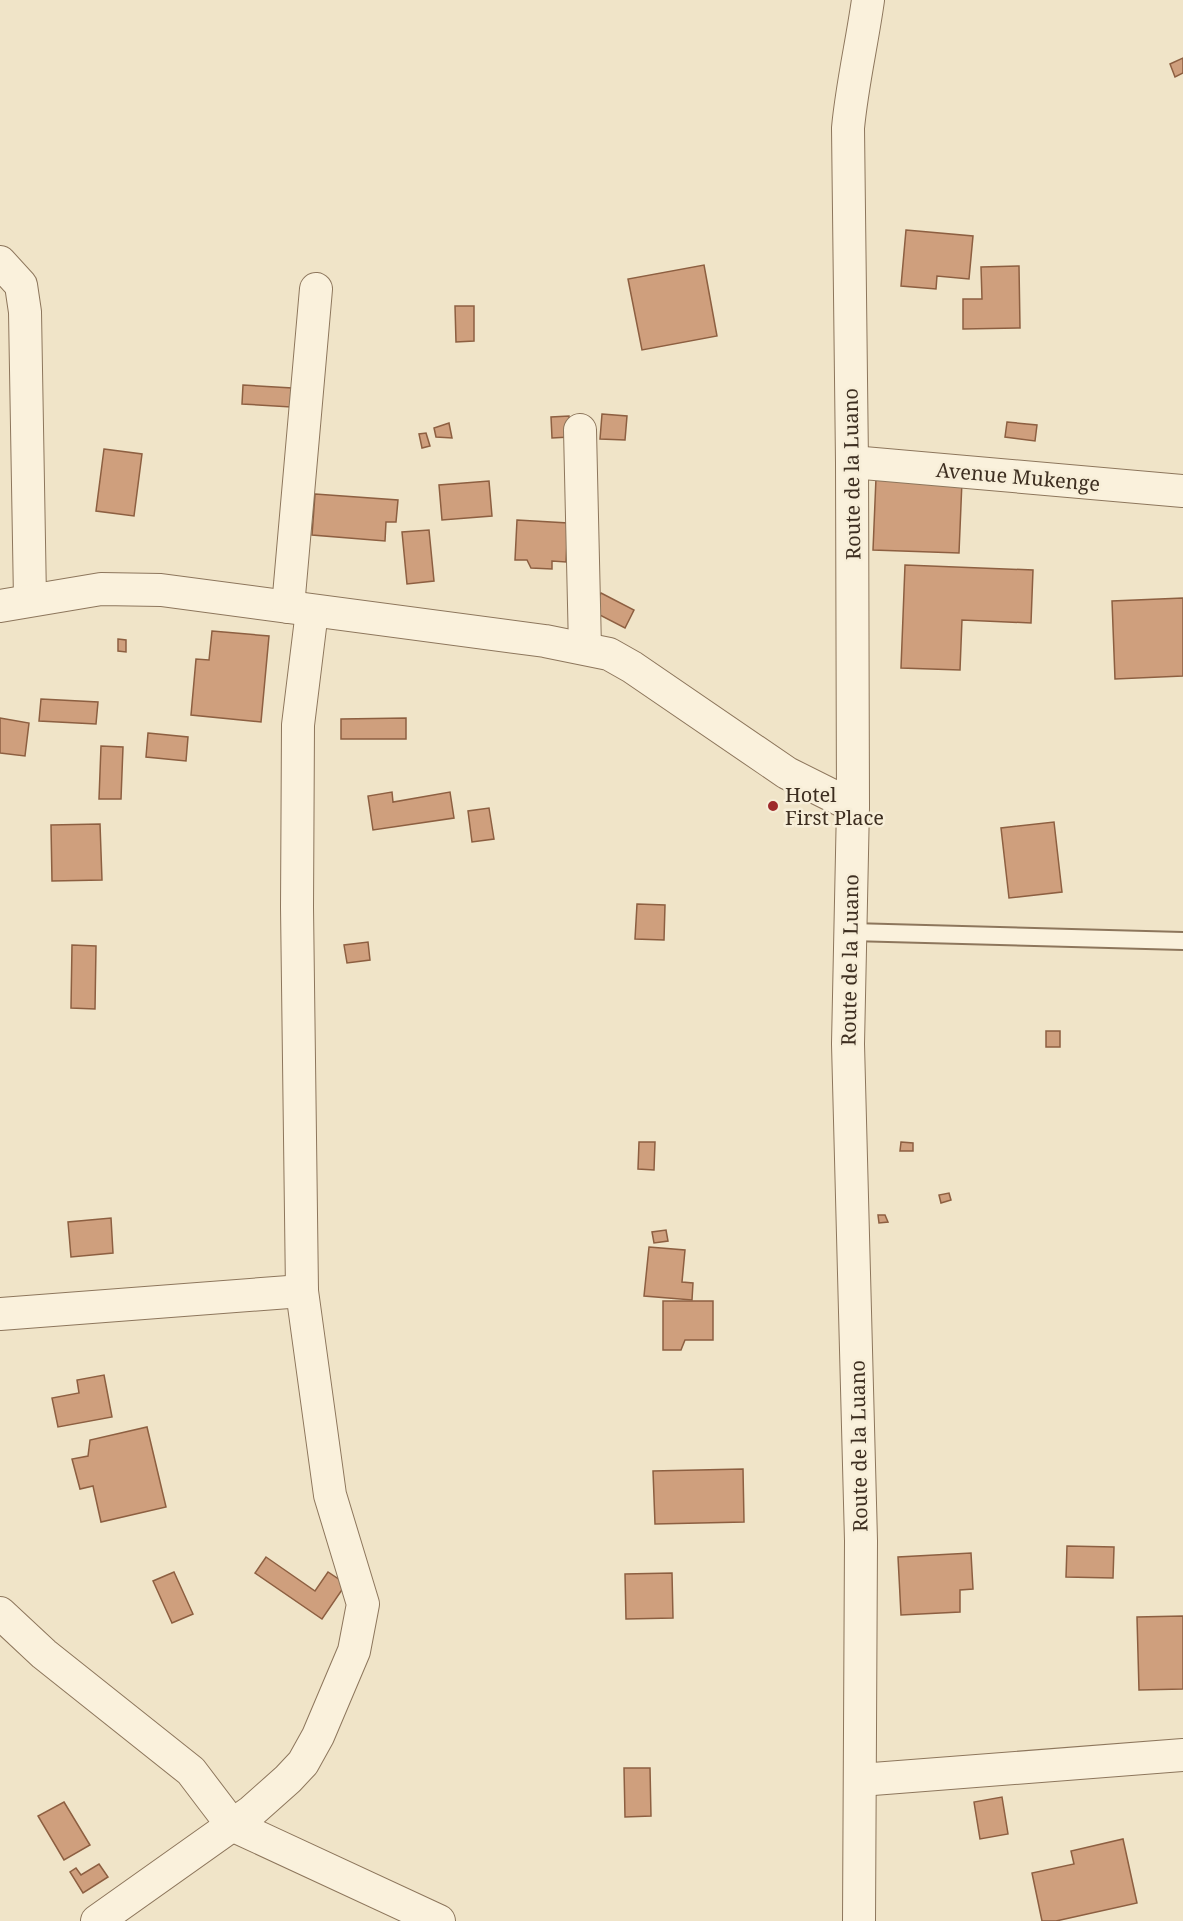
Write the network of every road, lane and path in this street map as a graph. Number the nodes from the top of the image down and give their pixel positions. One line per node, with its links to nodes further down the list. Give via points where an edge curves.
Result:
1 (868, 0): 5 (street, Route de la Luano, via 848,128)
2 (0, 262): 7 (street, via 21,285 25,312)
3 (316, 289): 9 (street)
4 (580, 430): 10 (street)
5 (852, 462): 6 (street, Avenue Mukenge); 11 (street, Route de la Luano)
6 (1183, 491)
7 (30, 599): 8 (street); 9 (street, via 101,589 161,590)
8 (0, 606)
9 (300, 609): 10 (street); 14 (street, via 297,907)
10 (585, 648): 11 (street, via 609,654 632,667 787,773)
11 (853, 806): 12 (street, Route de la Luano)
12 (851, 932): 13 (lane); 18 (street, Route de la Luano, via 848,1044 861,1541)
13 (1183, 941)
14 (302, 1291): 15 (street); 19 (street, via 330,1496 363,1604 354,1651 303,1762)
15 (0, 1314)
16 (0, 1613): 19 (street, via 191,1771)
17 (1183, 1755): 18 (street)
18 (860, 1780): 22 (street, Route de la Luano)
19 (232, 1826): 20 (street); 21 (street)
20 (97, 1921)
21 (439, 1921)
22 (859, 1921)

